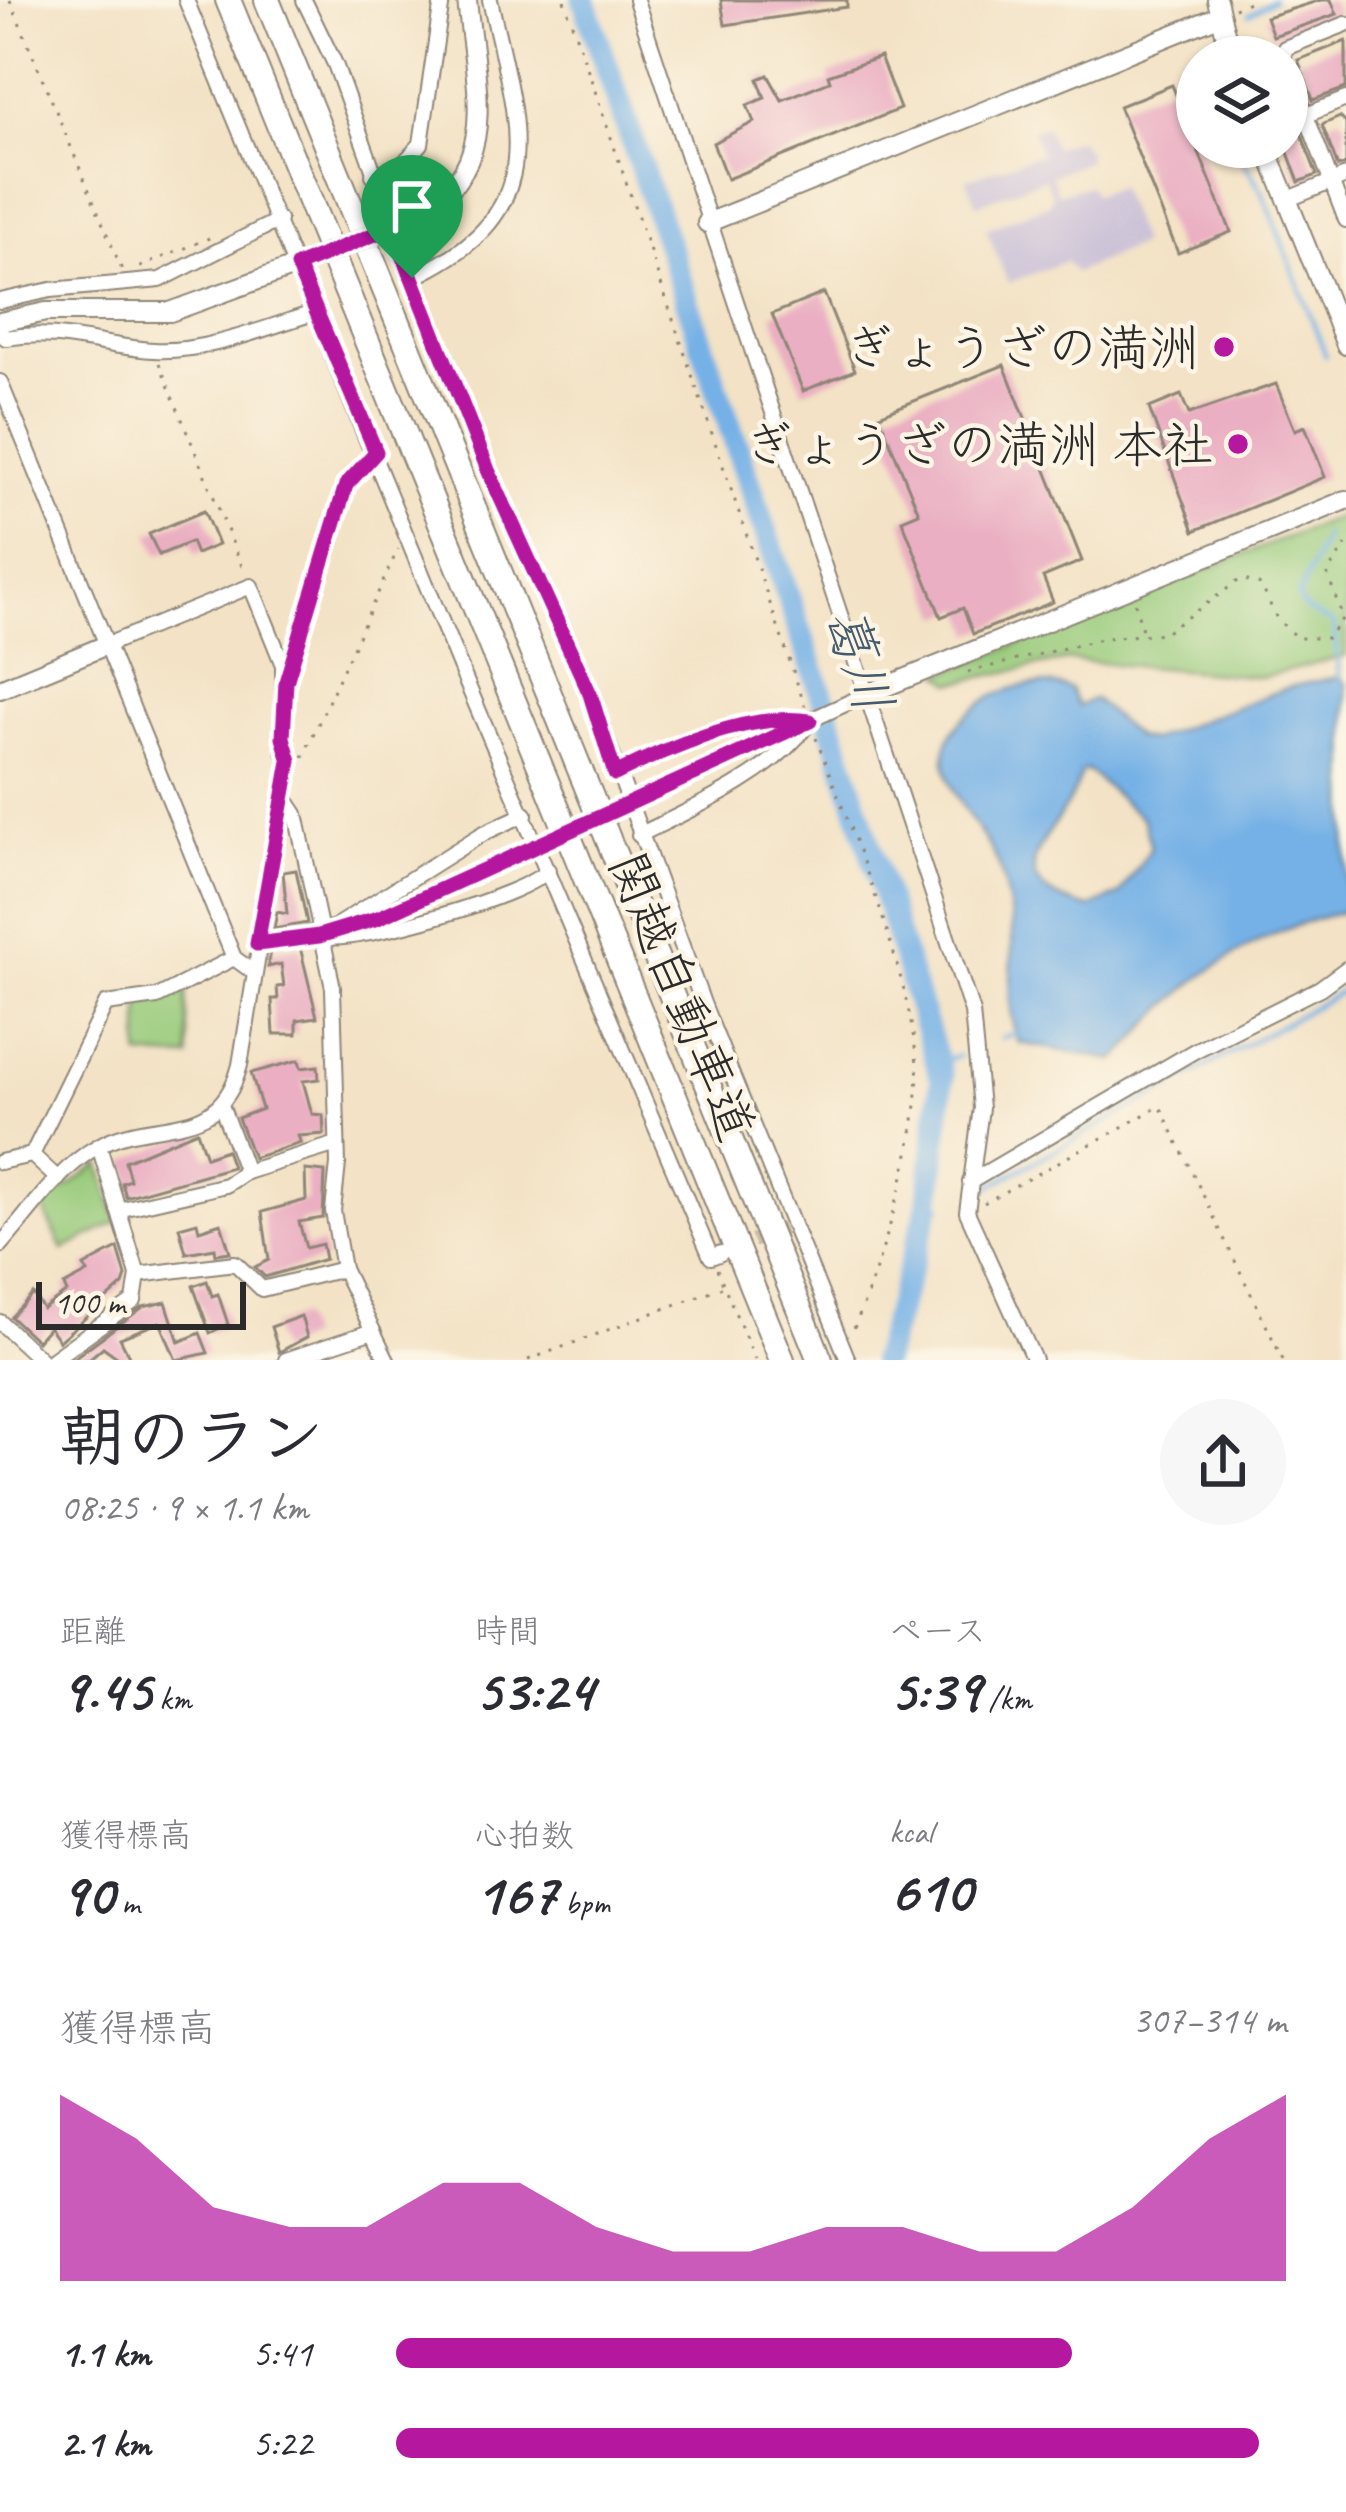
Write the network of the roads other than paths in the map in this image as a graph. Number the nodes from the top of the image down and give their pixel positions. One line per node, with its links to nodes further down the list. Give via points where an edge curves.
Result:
1 (186, 0): 19 (street)
2 (227, 0): 68 (highway, 関越自動車道)
3 (267, 0): 69 (highway, 関越自動車道)
4 (304, 0): 16 (street)
5 (442, 0): 16 (street, via 421,144 401,166)
6 (466, 0): 22 (street, via 479,121 472,157 443,200)
7 (490, 0): 24 (street, via 515,111 513,177 501,208 469,248)
8 (636, 0): 21 (street)
9 (1222, 8): 21 (street)
10 (1346, 24): 11 (street)
11 (1308, 40)
12 (1346, 99): 13 (street)
13 (1308, 114)
14 (1308, 123): 17 (street)
15 (1273, 168): 18 (street)
16 (373, 176): 22 (street)
17 (1339, 179): 18 (street); 20 (street)
18 (1286, 200): 29 (street)
19 (279, 220): 23 (street); 25 (street, via 160,280)
20 (1346, 220)
21 (707, 223): 36 (street)
22 (392, 227): 23 (street, bridge); 24 (street)
23 (300, 264): 26 (street); 27 (street, via 170,312 46,312)
24 (412, 278): 38 (street, via 590,694)
25 (0, 302)
26 (317, 312): 28 (street, via 154,350 51,332); 31 (street)
27 (0, 322)
28 (0, 333)
29 (1346, 345)
30 (0, 382): 33 (street)
31 (376, 452): 34 (street, via 346,485); 40 (street)
32 (1346, 500): 36 (street)
33 (109, 644): 34 (street, via 250,586); 35 (street); 45 (street)
34 (286, 682): 39 (street)
35 (0, 688)
36 (859, 699): 37 (street); 55 (street, via 972,1012 981,1108)
37 (812, 720): 38 (street, via 782,717); 41 (street, via 772,760); 43 (street, bridge, via 378,918)
38 (615, 774): 41 (street)
39 (284, 796): 43 (street, via 296,814); 44 (street)
40 (525, 814): 42 (street); 43 (street)
41 (639, 836): 63 (street)
42 (548, 870): 43 (street, via 512,892 361,938); 58 (street)
43 (319, 936): 44 (street); 49 (street, via 333,988)
44 (257, 944): 47 (street)
45 (234, 958): 47 (street); 51 (street, via 158,997 106,1004)
46 (1346, 969): 55 (street)
47 (252, 971): 48 (street, via 240,1065)
48 (220, 1106): 50 (street, via 194,1122); 53 (street)
49 (337, 1144): 53 (street); 59 (street, via 332,1211)
50 (99, 1146): 54 (street); 56 (street)
51 (32, 1155): 52 (street); 54 (street)
52 (0, 1162)
53 (246, 1172): 56 (street, via 226,1185)
54 (58, 1179): 57 (street)
55 (970, 1183): 70 (street, via 967,1212)
56 (118, 1210): 60 (street)
57 (0, 1246)
58 (716, 1255)
59 (343, 1269): 60 (street, via 262,1289 235,1263); 62 (street)
60 (138, 1275): 65 (street, via 134,1301)
61 (0, 1322): 64 (street)
62 (373, 1331): 66 (street); 67 (street)
63 (846, 1353)
64 (30, 1356)
65 (52, 1360)
66 (286, 1360)
67 (387, 1360)
68 (782, 1360)
69 (820, 1360)
70 (1034, 1360)

